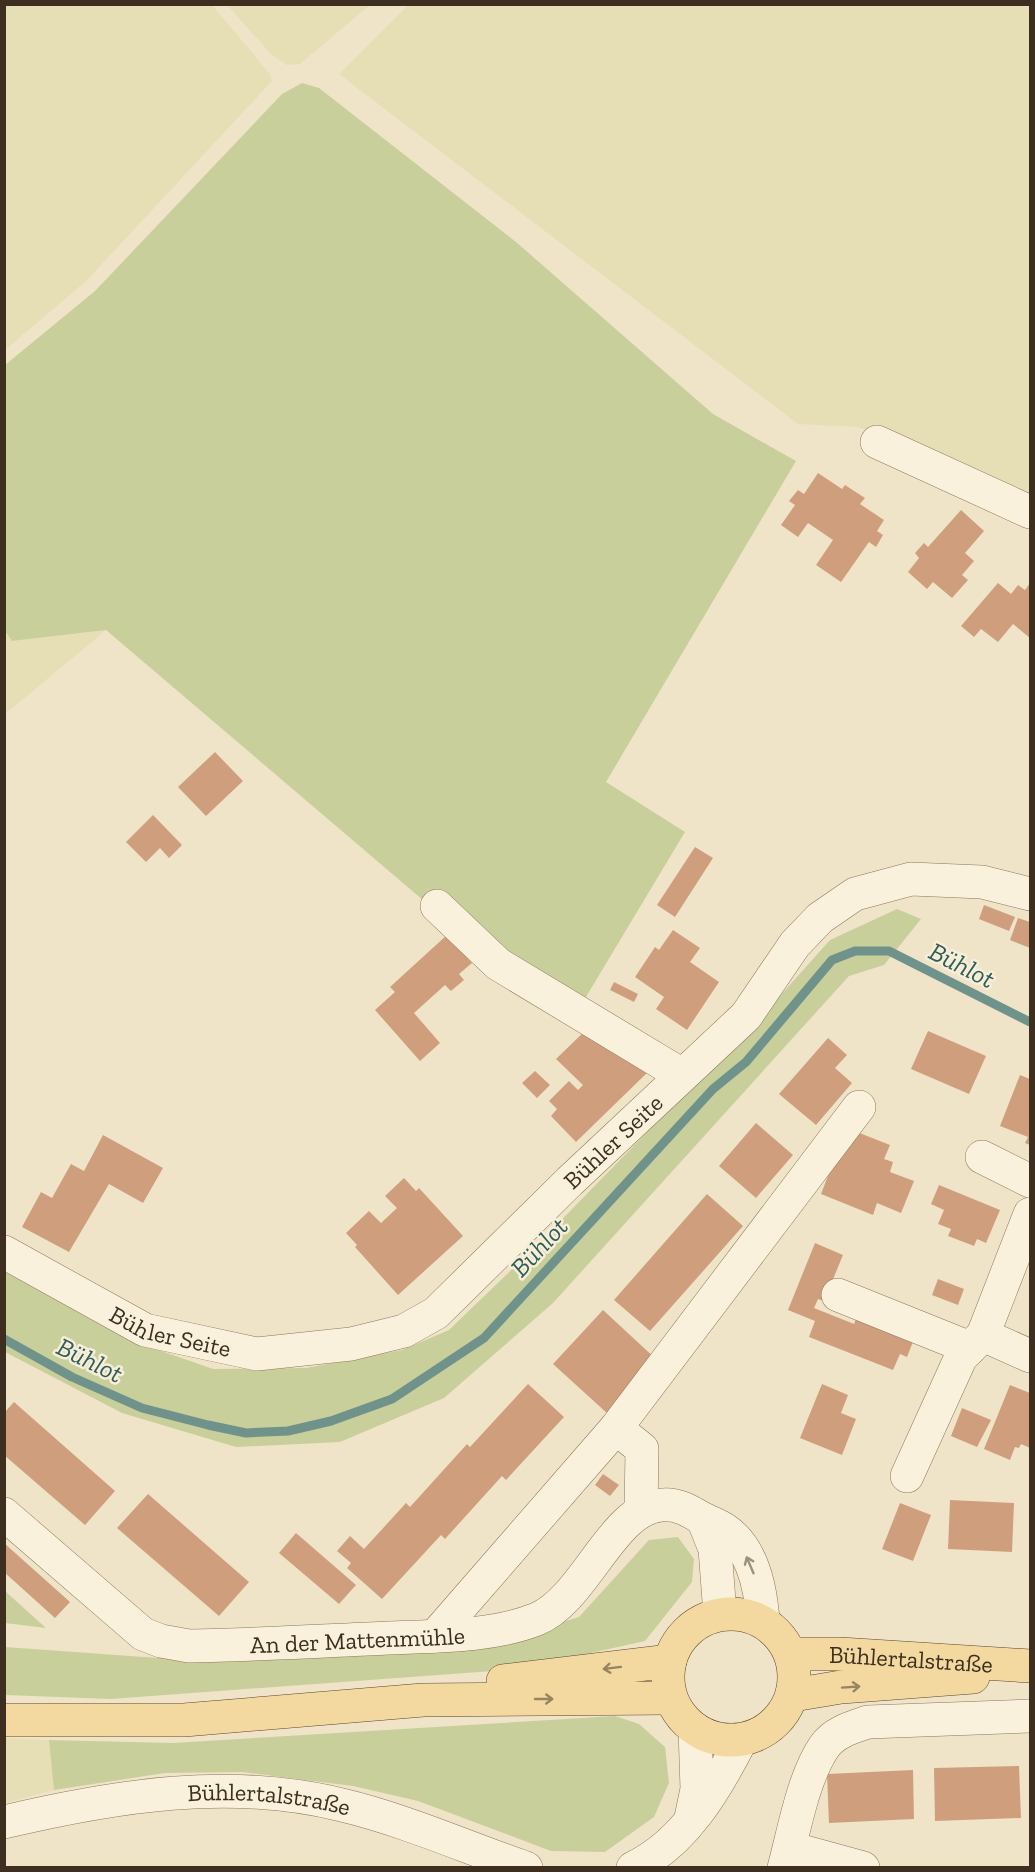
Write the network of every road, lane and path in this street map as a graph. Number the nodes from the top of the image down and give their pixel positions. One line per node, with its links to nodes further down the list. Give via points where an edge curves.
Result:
1 (877, 442): 2 (street)
2 (1030, 512)
3 (1030, 894): 5 (street, Bühler Seite, via 982,882 911,879 855,894 820,918 795,944 746,1016)
4 (437, 906): 5 (street, via 498,964)
5 (682, 1075): 10 (street, Bühler Seite, via 436,1313 405,1331 351,1344 257,1354 145,1330)
6 (859, 1107): 14 (street)
7 (982, 1157): 8 (street)
8 (1030, 1181)
9 (1030, 1214): 12 (street)
10 (4, 1252)
11 (838, 1295): 12 (street)
12 (976, 1342): 13 (street); 15 (street, via 961,1357)
13 (1030, 1356)
14 (616, 1428): 16 (street, via 642,1449); 21 (street)
15 (907, 1476)
16 (640, 1511): 18 (street, via 661,1505 684,1507); 21 (street, An der Mattenmühle, via 620,1530 562,1604 537,1619 504,1628)
17 (4, 1514): 21 (street, An der Mattenmühle, via 143,1634 161,1641 189,1646)
18 (703, 1519): 19 (street, via 716,1550); 20 (street, one-way to 18, via 761,1595 750,1561 725,1530)
19 (720, 1614): 20 (main road, via 742,1614); 23 (main road, via 697,1623 680,1639)
20 (763, 1622): 22 (main road, via 780,1636)
21 (435, 1636)
22 (791, 1654): 24 (main road, Bühlertalstraße); 25 (main road, via 795,1674)
23 (670, 1661): 26 (main road); 27 (main road, one-way to 27, via 505,1681)
24 (1030, 1667): 25 (main road, Bühlertalstraße, one-way to 24, via 953,1680)
25 (793, 1695): 31 (main road, via 782,1716 764,1732)
26 (671, 1698): 27 (main road, one-way to 26); 30 (main road)
27 (423, 1700): 29 (main road, via 184,1720)
28 (1030, 1716): 34 (street, via 868,1722 847,1728 825,1745 811,1772)
29 (4, 1720)
30 (695, 1729): 31 (main road, via 717,1739); 32 (street, via 697,1789)
31 (741, 1740): 32 (street, via 715,1790)
32 (690, 1818): 35 (street)
33 (4, 1822): 36 (street, Bühlertalstraße, via 138,1797 220,1790 255,1792 338,1804 381,1815)
34 (787, 1858): 37 (street)
35 (647, 1865)
36 (526, 1868)
37 (863, 1868)

